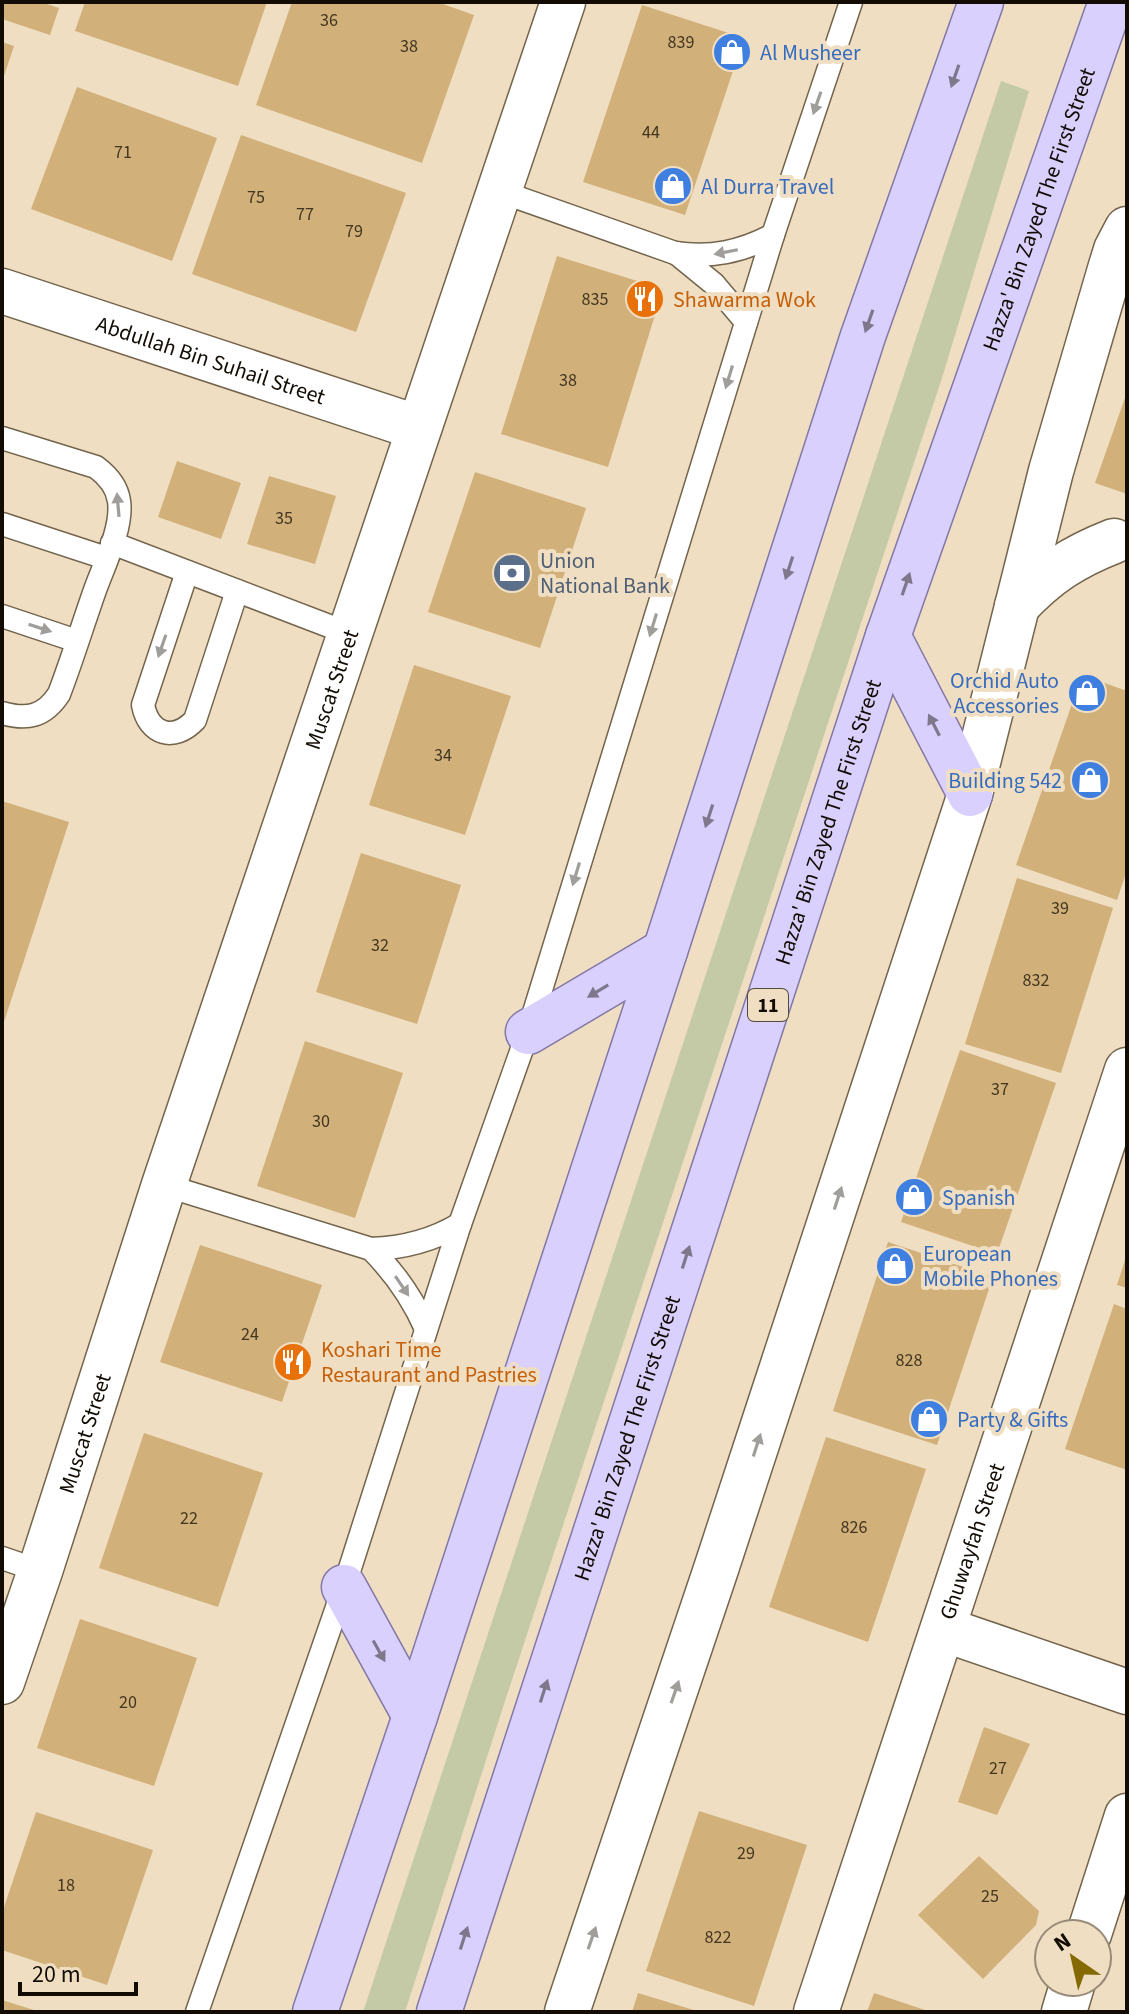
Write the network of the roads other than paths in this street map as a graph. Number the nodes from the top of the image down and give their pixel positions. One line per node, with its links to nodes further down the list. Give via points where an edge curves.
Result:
1 (563, 2): 5 (street, Muscat Street)
2 (851, 2): 7 (lane, one-way to 7)
3 (981, 2): 27 (main road, one-way to 27, via 863,336)
4 (1111, 2): 23 (main road, Hazza' Bin Zayed The First Street / 11, one-way to 4)
5 (499, 191): 8 (lane); 12 (street, Muscat Street)
6 (1127, 230): 9 (street, via 1122,266); 14 (street, via 1116,250)
7 (773, 235): 8 (lane, one-way to 8, via 726,253); 11 (lane)
8 (675, 253): 11 (lane, via 714,284)
9 (1127, 281)
10 (2, 291): 12 (street, Abdullah Bin Suhail Street)
11 (746, 322): 28 (lane, one-way to 28)
12 (419, 428): 22 (street, Muscat Street)
13 (2, 438): 17 (lane, one-way to 13, via 120,513 115,486 107,475 83,462)
14 (1051, 471): 16 (street, via 1072,515 1091,531); 20 (street)
15 (2, 524): 17 (lane)
16 (1120, 543): 20 (street, via 1061,566)
17 (109, 550): 18 (lane); 24 (lane)
18 (187, 572): 19 (lane); 19 (lane, one-way to 19, via 143,705 145,717 163,732 187,729 195,720)
19 (237, 591): 22 (lane)
20 (1017, 606): 26 (street)
21 (2, 616): 24 (lane, one-way to 24)
22 (350, 634): 30 (street, Muscat Street)
23 (888, 636): 26 (main road, one-way to 23); 44 (main road, Hazza' Bin Zayed The First Street / 11, one-way to 23)
24 (77, 641): 25 (lane, via 53,703 27,717)
25 (2, 713)
26 (970, 794): 45 (street, one-way to 26)
27 (665, 951): 28 (main road, one-way to 28); 39 (main road)
28 (528, 1032): 31 (lane)
29 (1127, 1070): 36 (street, Ghuwayfah Street)
30 (164, 1185): 32 (lane); 34 (street, Muscat Street)
31 (460, 1224): 32 (lane, via 427,1241); 33 (lane)
32 (371, 1249): 33 (lane, one-way to 33, via 397,1278)
33 (426, 1329): 35 (lane)
34 (21, 1565): 37 (street, Muscat Street)
35 (344, 1587): 39 (main road, one-way to 39); 42 (lane)
36 (943, 1629): 38 (street); 46 (street, Ghuwayfah Street)
37 (2, 1682)
38 (1127, 1692)
39 (415, 1716): 43 (main road)
40 (1127, 1816): 41 (street)
41 (1094, 1918)
42 (197, 2012)
43 (315, 2012)
44 (439, 2012)
45 (567, 2012)
46 (816, 2012)

